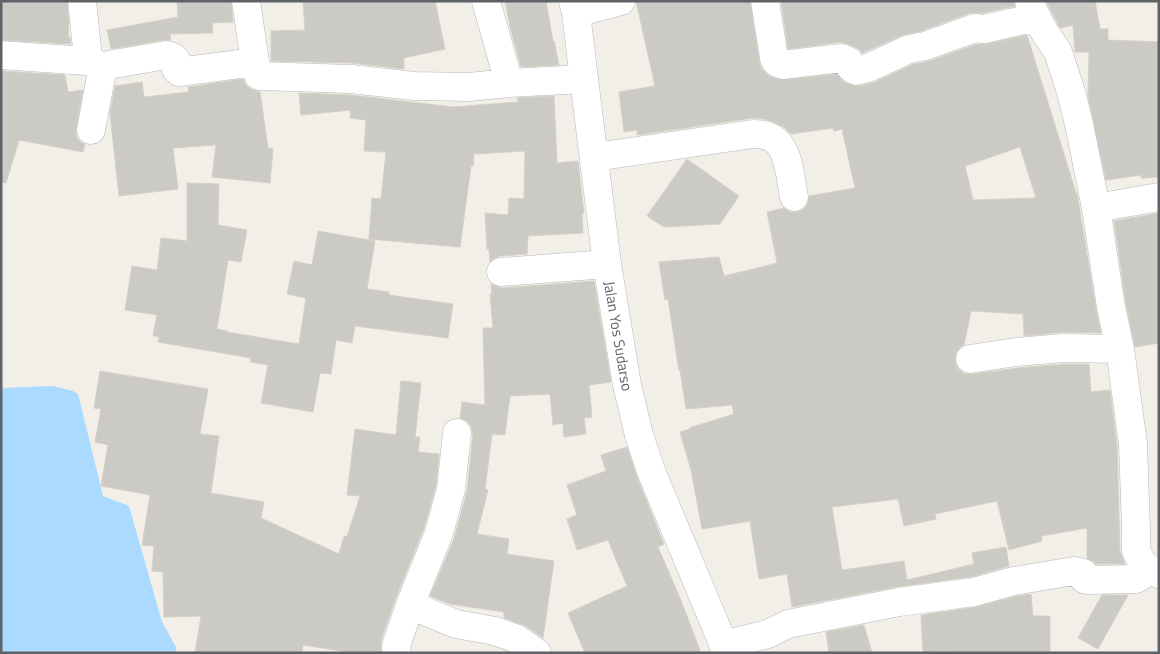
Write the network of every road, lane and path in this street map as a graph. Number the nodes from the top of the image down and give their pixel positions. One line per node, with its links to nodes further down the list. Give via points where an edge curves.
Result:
1 (82, 1): 10 (street, via 87,48)
2 (246, 1): 9 (street)
3 (486, 1): 12 (street)
4 (621, 1): 6 (street)
5 (765, 1): 7 (street, via 776,62 782,65 846,58 856,71 909,49 975,28 984,29)
6 (574, 7): 11 (street, Jalan Yos Sudarso)
7 (1033, 9): 17 (street, via 1058,52 1071,92)
8 (1, 55): 10 (street)
9 (255, 62): 10 (street, via 179,72 174,57 166,55); 12 (street, via 260,76 351,79 414,86 469,87)
10 (95, 64): 13 (street)
11 (584, 79): 12 (street); 14 (street, Jalan Yos Sudarso)
12 (509, 82)
13 (91, 130)
14 (595, 157): 15 (street, via 764,134 776,140 785,152); 18 (street, Jalan Yos Sudarso)
15 (794, 197)
16 (1159, 197): 17 (street)
17 (1096, 208): 20 (street)
18 (607, 264): 19 (street); 25 (street, Jalan Yos Sudarso, via 626,385 639,435)
19 (501, 272)
20 (1120, 349): 21 (street, via 1063,348); 23 (street, via 1133,444 1136,551 1143,564)
21 (970, 359)
22 (457, 433): 24 (street, via 450,490 439,533)
23 (1155, 572): 25 (street, via 1136,579 1086,580 1083,572 1074,571 1014,581 974,592 899,602 788,624)
24 (410, 605): 26 (street, via 396,646); 27 (street, via 456,624 495,631 517,639)
25 (725, 649)
26 (397, 653)
27 (537, 653)

